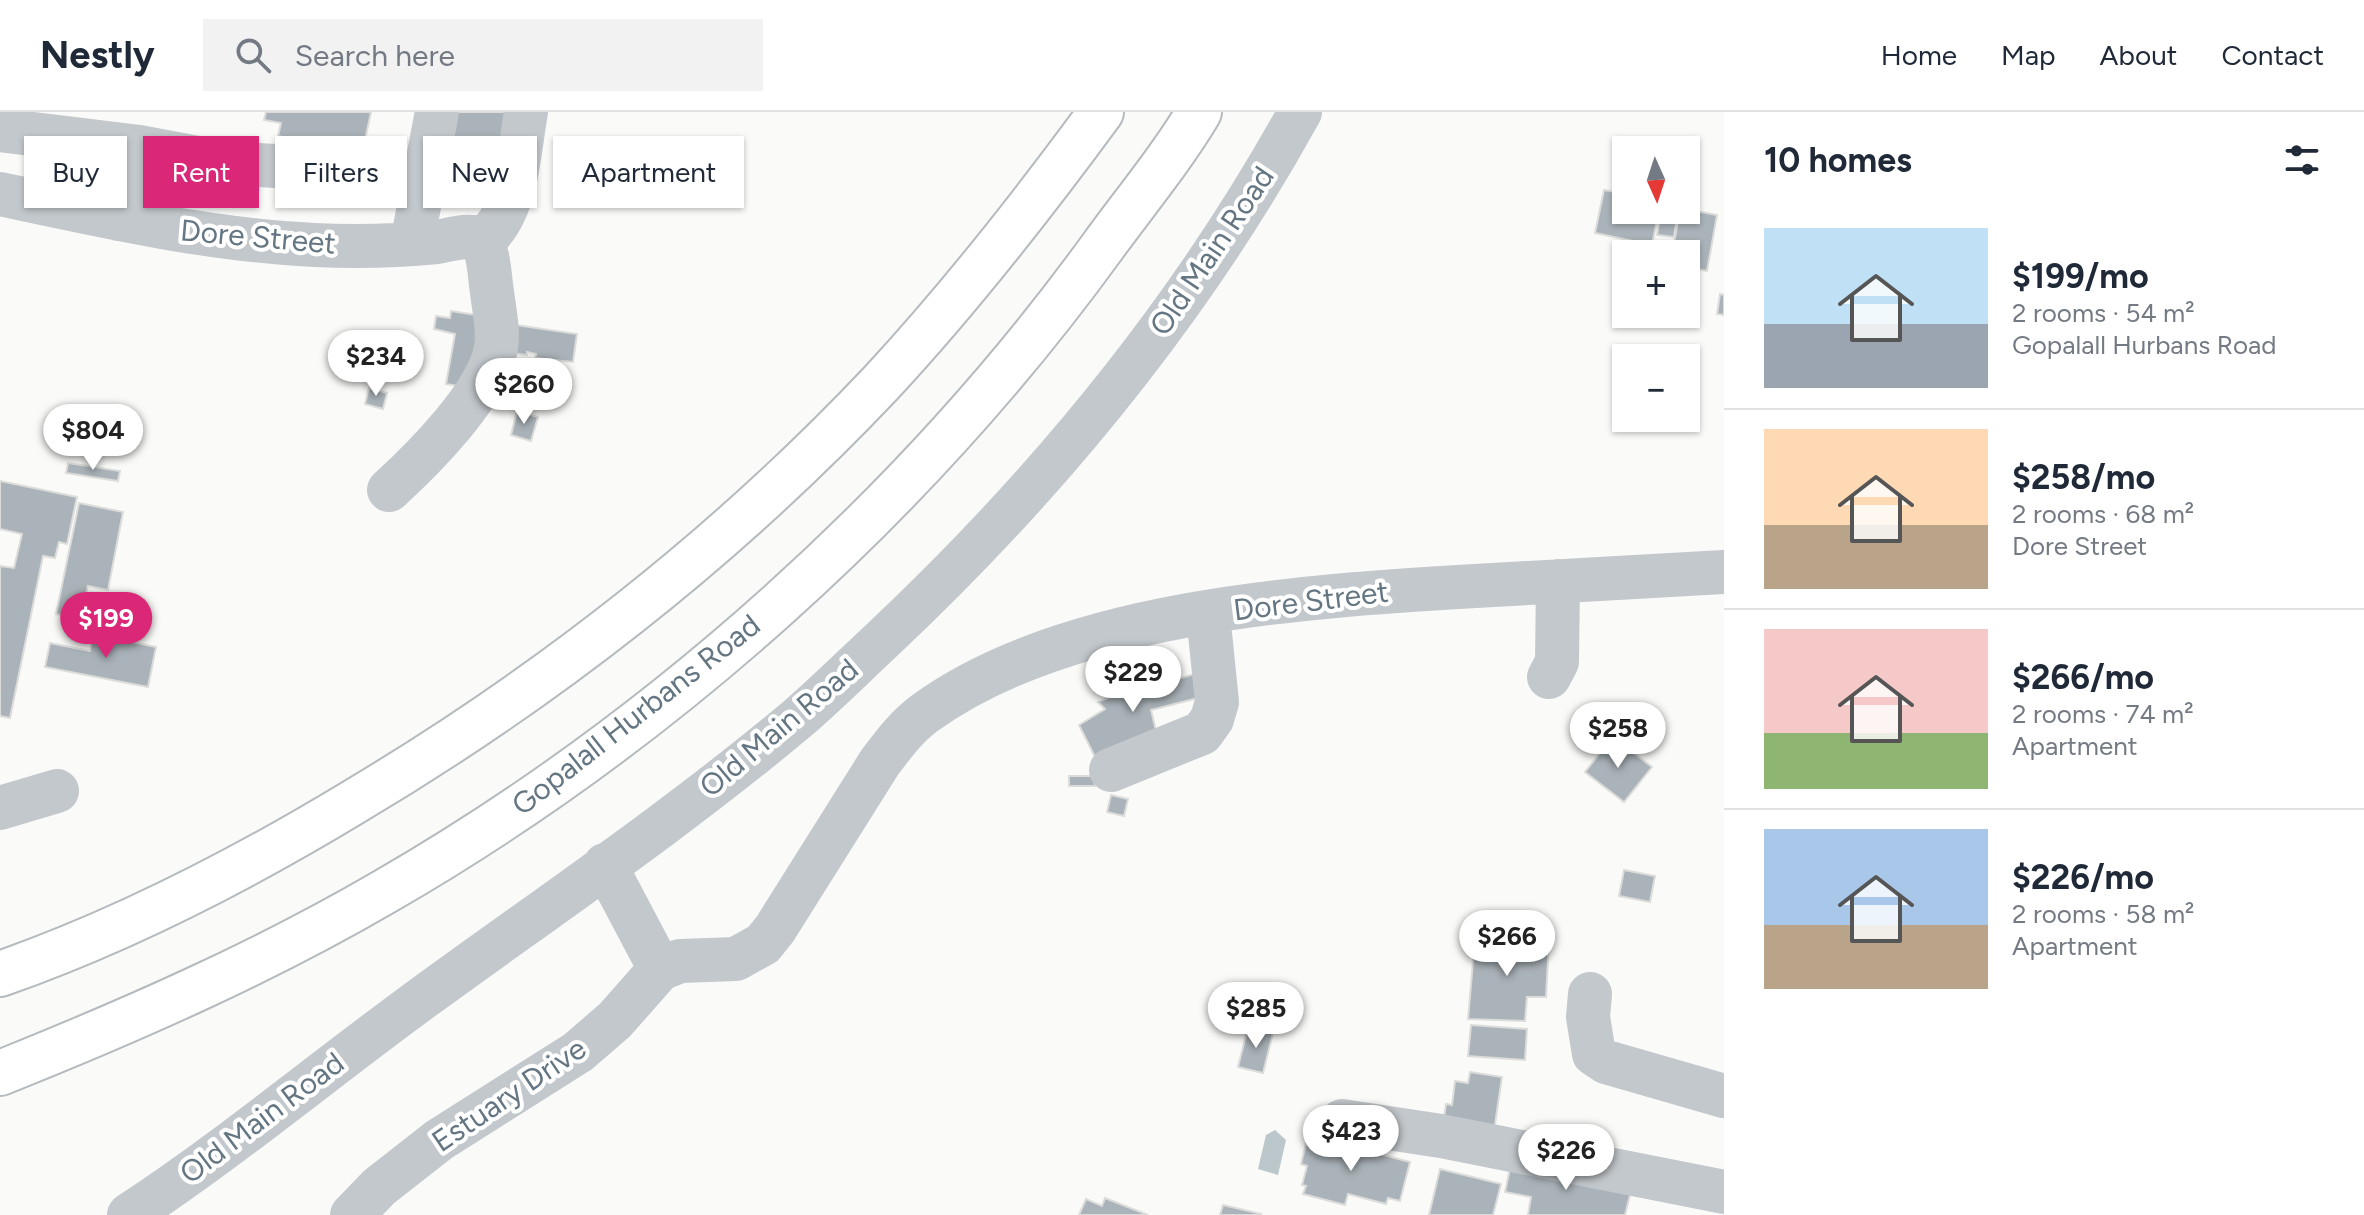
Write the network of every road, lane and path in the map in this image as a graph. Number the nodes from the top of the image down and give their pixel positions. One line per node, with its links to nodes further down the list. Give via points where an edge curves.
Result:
1 (437, 112): 12 (street)
2 (526, 112): 11 (street, via 508,204 499,225)
3 (1101, 112): 23 (main road, via 996,249 880,383 752,511 639,606 431,756 270,852 167,904)
4 (1199, 112): 25 (main road, Gopalall Hurbans Road, via 1009,369 886,502 697,676 536,796 385,892 151,1008)
5 (1300, 112): 21 (street, Old Main Road, via 1132,369 1020,500 934,591 799,718)
6 (0, 130): 7 (street)
7 (140, 147): 8 (street, via 225,163); 10 (street)
8 (275, 166)
9 (0, 194): 10 (street, Dore Street)
10 (118, 219): 12 (street, Dore Street, via 298,243)
11 (476, 239): 12 (street, Dore Street); 13 (street, via 486,250 496,326 488,375)
12 (412, 243)
13 (389, 490)
14 (1724, 572): 15 (street, Dore Street)
15 (1558, 581): 16 (street, Dore Street, via 1369,592); 17 (street, via 1557,662)
16 (1208, 614): 18 (street, via 1217,692 1212,719 1202,733); 22 (street, Dore Street, via 1099,635 966,687 898,738 763,944 736,959 680,961)
17 (1549, 677)
18 (1111, 770)
19 (57, 791): 20 (street)
20 (0, 808)
21 (605, 865): 22 (street); 29 (street, Old Main Road)
22 (660, 969): 30 (street, Estuary Drive, via 578,1052 439,1140)
23 (13, 970)
24 (1590, 994): 26 (street, via 1594,1054)
25 (6, 1070)
26 (1724, 1096)
27 (1342, 1121): 28 (street)
28 (1724, 1192)
29 (129, 1215)
30 (352, 1215)

